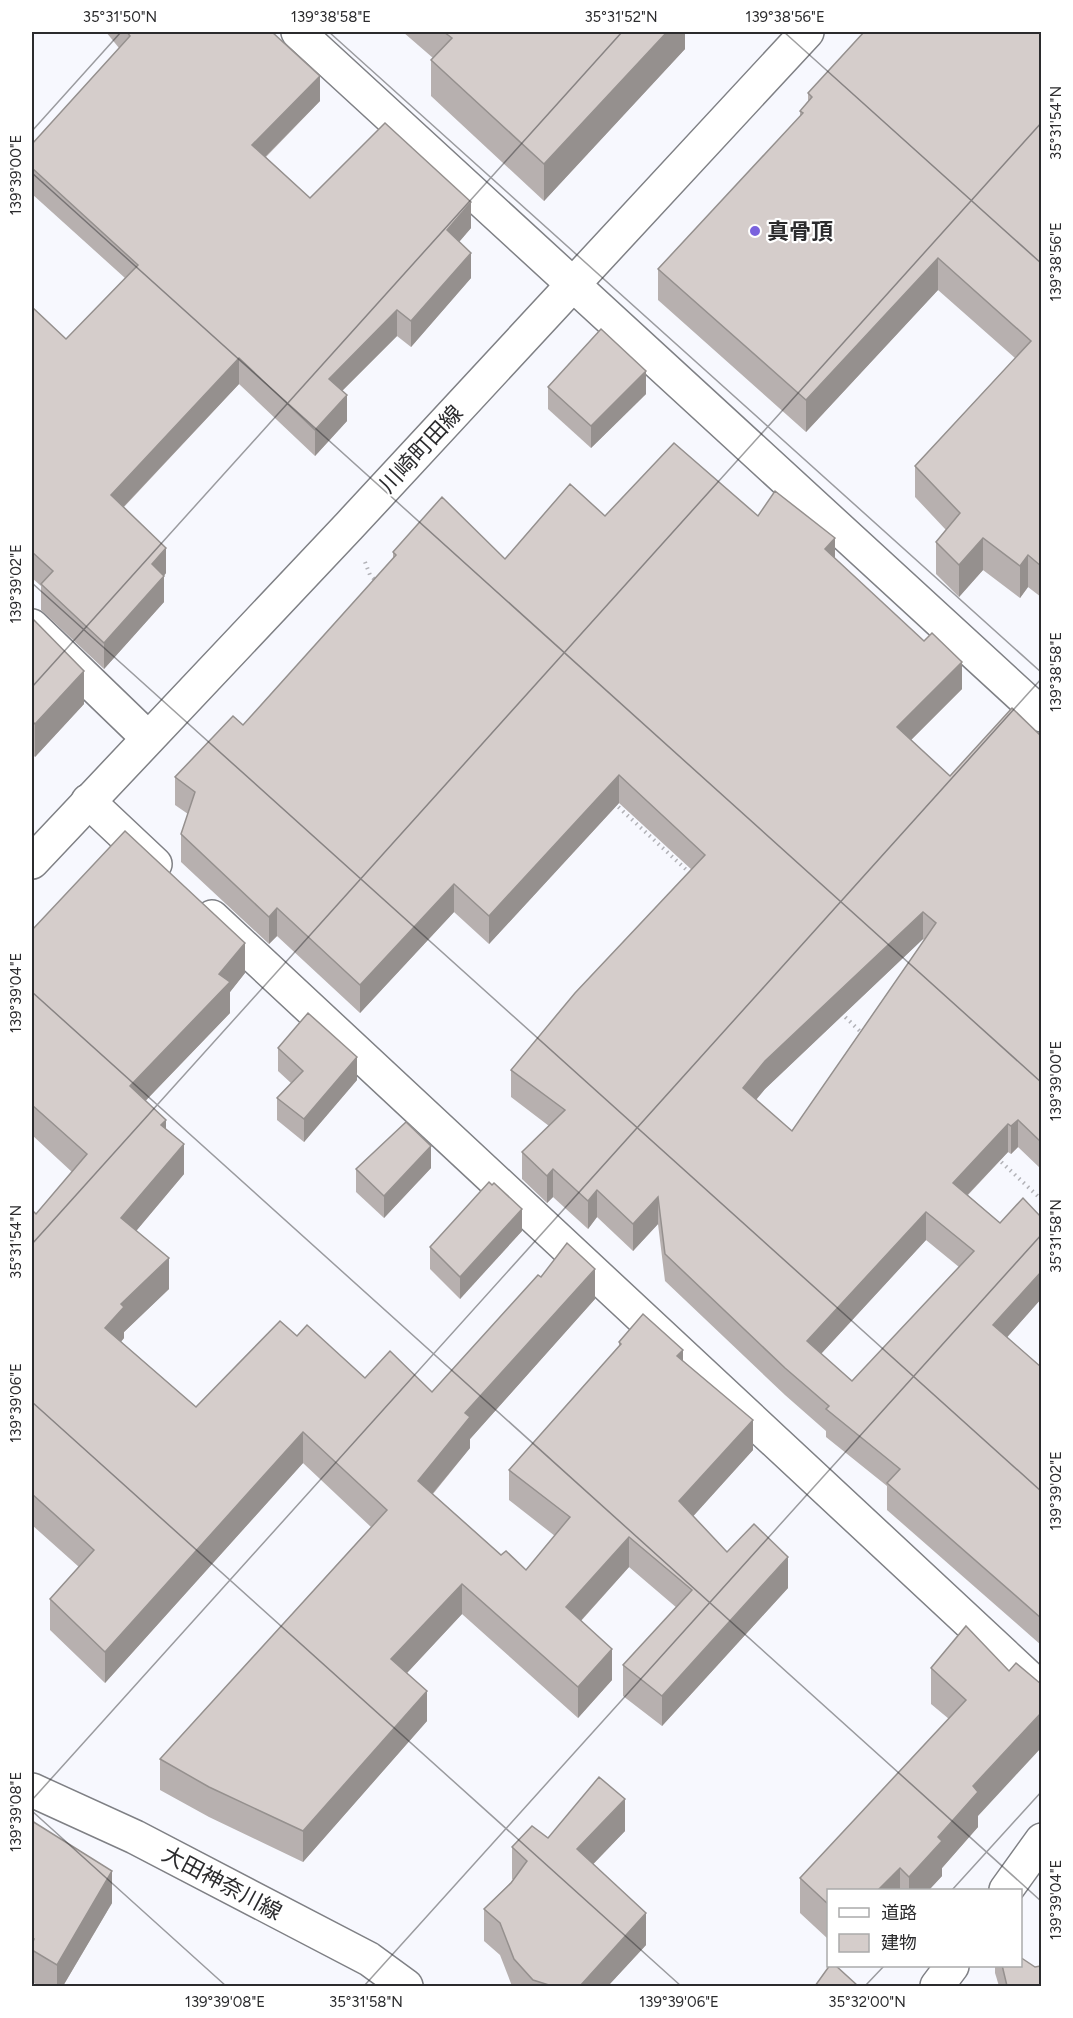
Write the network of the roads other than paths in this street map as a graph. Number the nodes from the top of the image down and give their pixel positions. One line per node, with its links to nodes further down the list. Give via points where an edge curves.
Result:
1 (298, 32): 3 (street)
2 (807, 32): 3 (street, 川崎町田線)
3 (574, 285): 5 (street); 6 (street, 川崎町田線)
4 (32, 626): 6 (street)
5 (1041, 715)
6 (148, 738): 7 (street, 川崎町田線)
7 (88, 801): 8 (street, 川崎町田線); 9 (street)
8 (32, 862)
9 (1041, 1690)
10 (32, 1790): 14 (street, 大田神奈川線, via 135,1837 369,1959)
11 (1041, 1840): 12 (street)
12 (1006, 1889)
13 (951, 1967): 15 (street)
14 (406, 1986)
15 (937, 1986)

